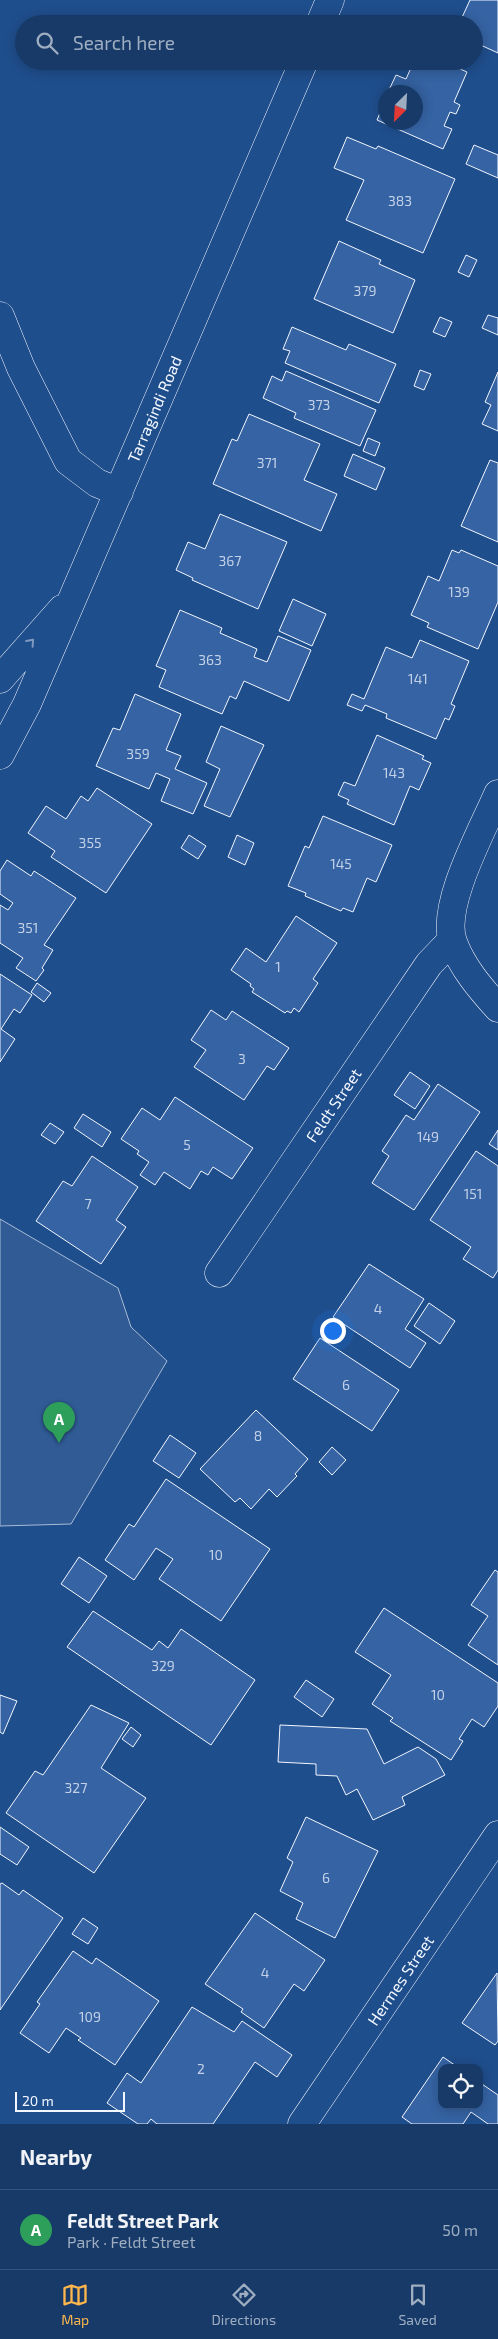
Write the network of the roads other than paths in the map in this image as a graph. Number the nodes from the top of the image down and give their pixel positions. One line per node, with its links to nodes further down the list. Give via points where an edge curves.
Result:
1 (330, 0): 2 (street)
2 (324, 15)
3 (300, 70): 5 (street, Tarragindi Road)
4 (0, 316): 5 (street, via 21,368 68,461 97,483)
5 (119, 492): 6 (street, Tarragindi Road)
6 (75, 595): 7 (street, one-way to 6); 8 (street, Tarragindi Road, via 28,704)
7 (0, 679)
8 (0, 755)
9 (498, 794): 10 (street, via 450,913)
10 (452, 940): 11 (street, via 467,971); 12 (street, Feldt Street, via 429,964)
11 (498, 1008)
12 (219, 1273)
13 (498, 1835): 14 (street, Hermes Street)
14 (302, 2124)

